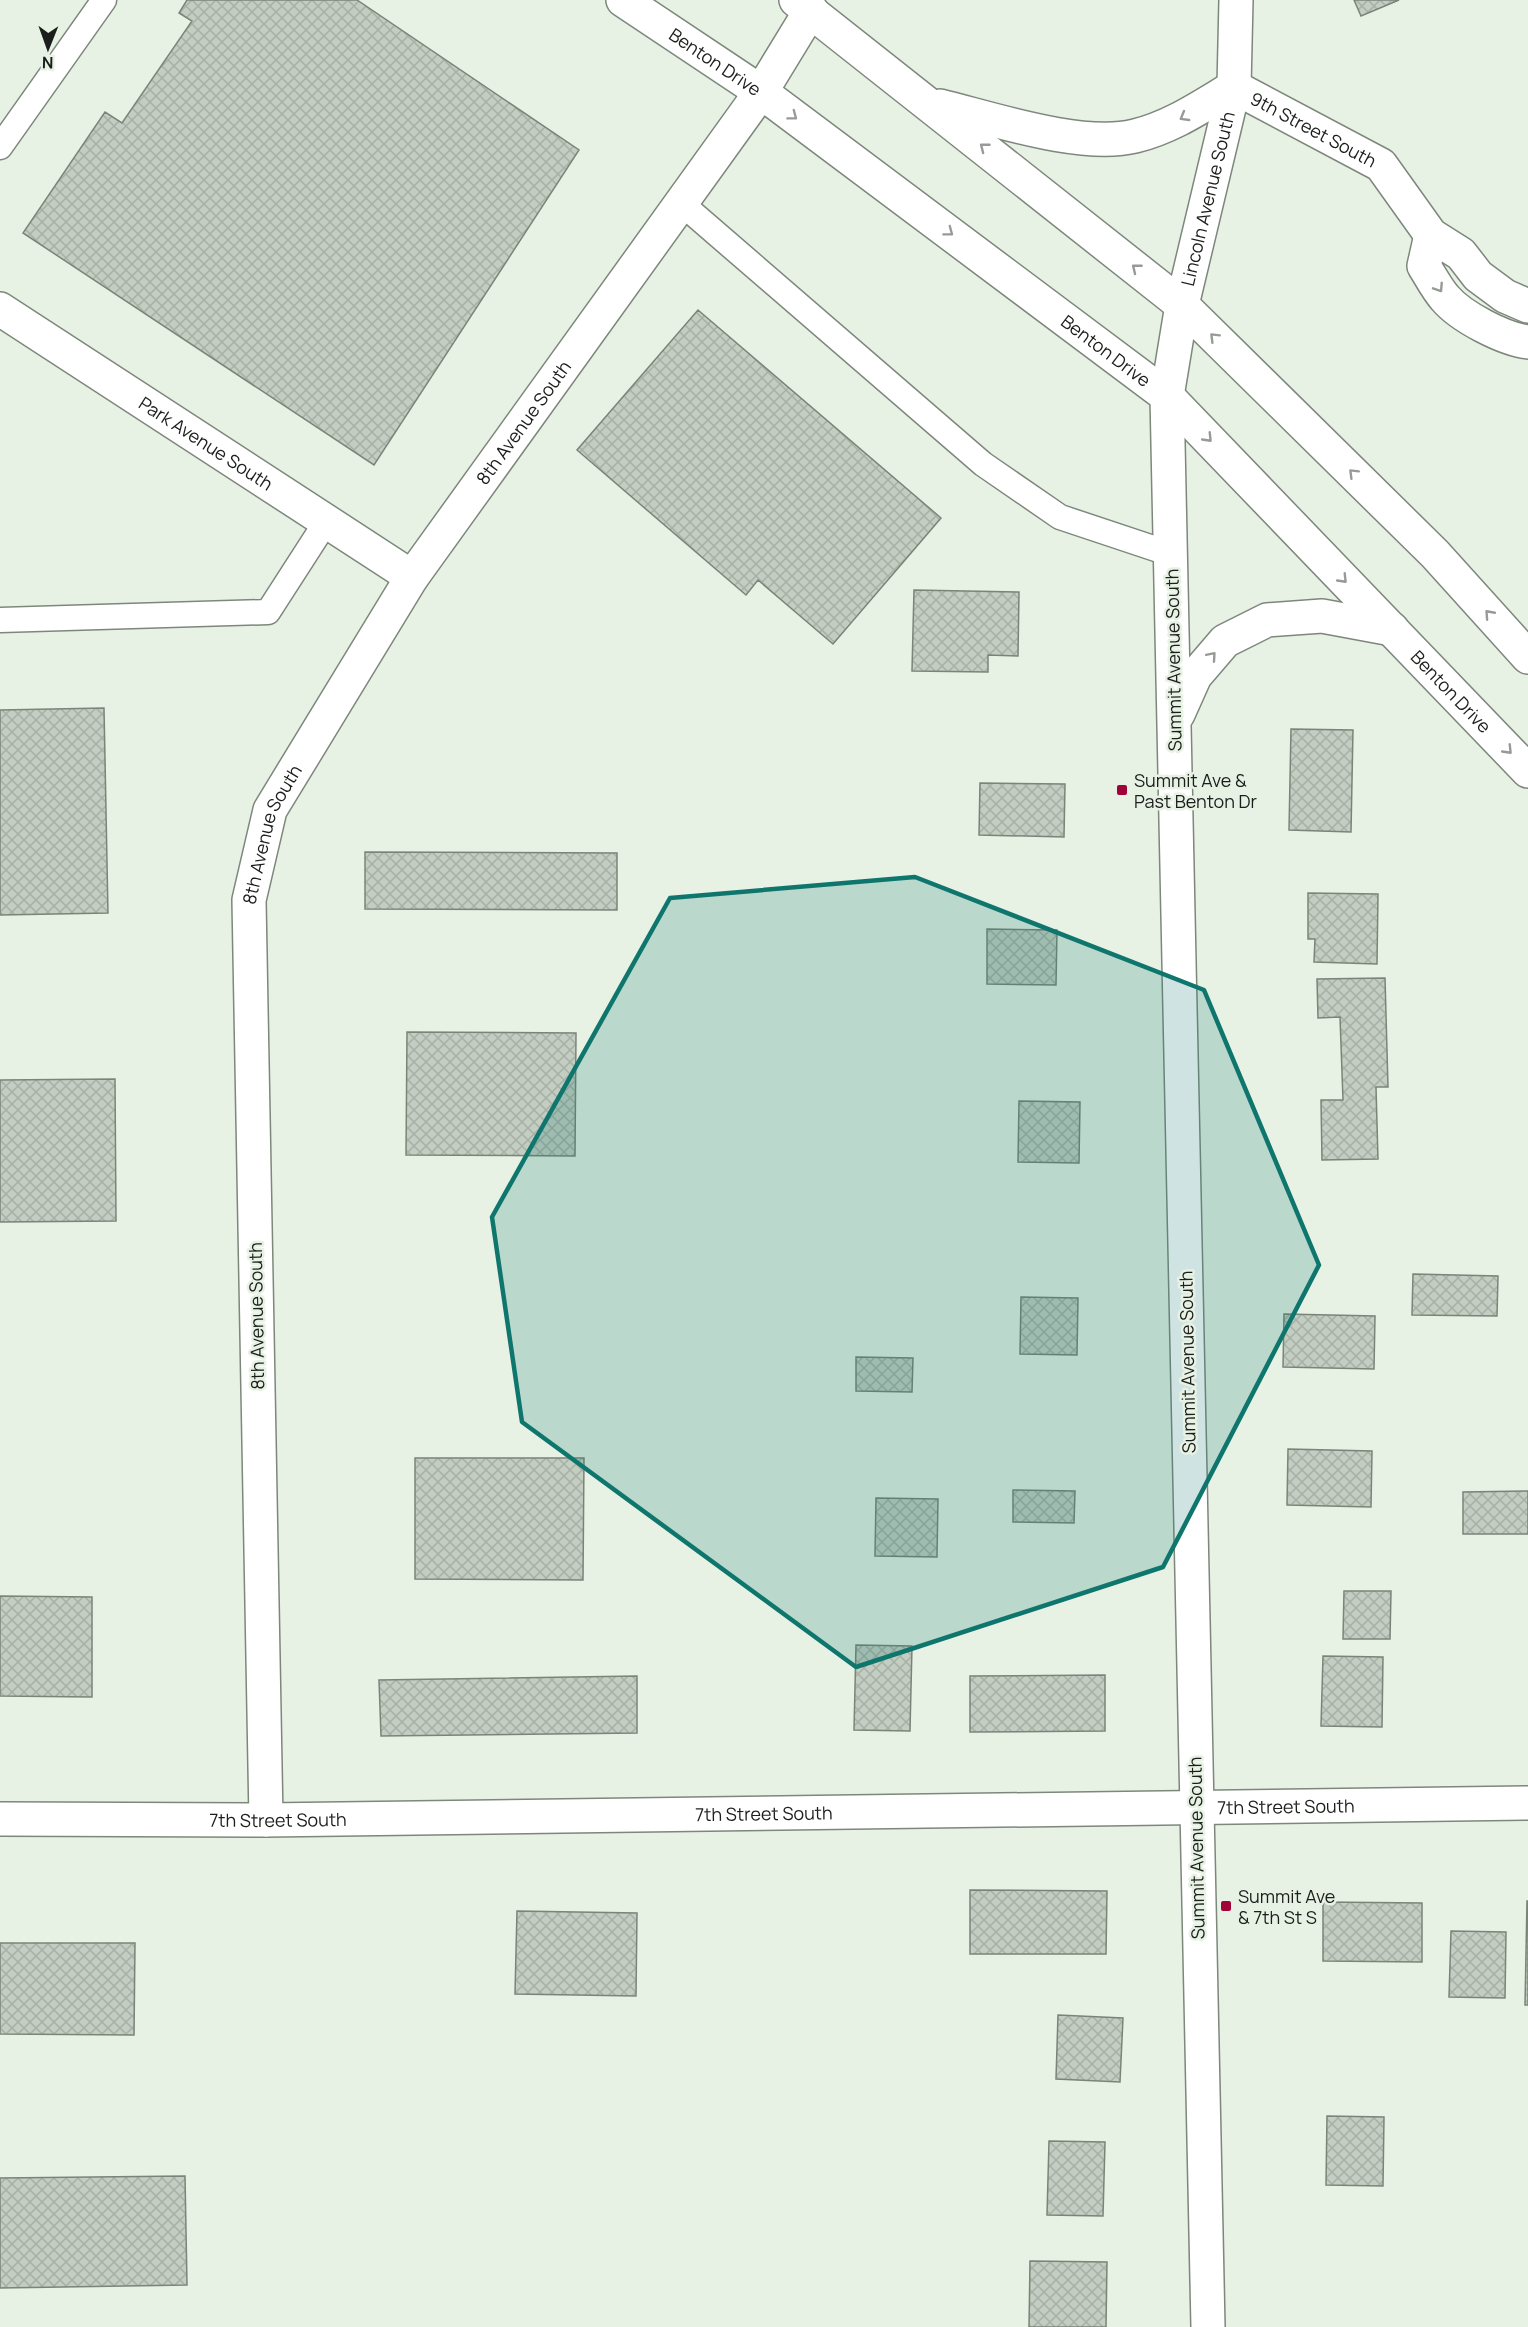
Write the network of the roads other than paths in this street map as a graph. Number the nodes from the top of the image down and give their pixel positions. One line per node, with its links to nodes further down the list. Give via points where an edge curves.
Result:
1 (104, 0): 8 (lane)
2 (623, 0): 6 (street, Benton Drive)
3 (1236, 0): 5 (street, Lincoln Avenue South)
4 (803, 5): 6 (street, 8th Avenue South); 7 (street)
5 (1234, 87): 7 (street, one-way to 7, via 1177,122 1134,137 1087,138); 10 (street, 9th Street South, via 1381,165); 11 (street, Lincoln Avenue South)
6 (761, 92): 9 (street, 8th Avenue South); 15 (street, Benton Drive, one-way to 15)
7 (929, 103): 11 (street, one-way to 7)
8 (0, 147)
9 (681, 203): 17 (lane, via 983,464 1060,517); 18 (street, 8th Avenue South)
10 (1431, 235): 12 (street, 9th Street South, via 1461,254 1478,276); 14 (street, one-way to 14, via 1424,266 1446,299 1477,322)
11 (1182, 305): 15 (street, Lincoln Avenue South); 21 (street, one-way to 11, via 1435,554)
12 (1528, 306)
13 (0, 309): 16 (street, Park Avenue South)
14 (1528, 342)
15 (1167, 396): 17 (street, Summit Avenue South); 20 (street, Benton Drive, one-way to 20)
16 (326, 522): 18 (street, Park Avenue South); 19 (lane, via 268,612)
17 (1171, 554): 22 (street, Summit Avenue South)
18 (412, 577): 27 (street, 8th Avenue South, via 270,810 249,900)
19 (0, 620)
20 (1392, 629): 22 (street, one-way to 20, via 1195,676 1225,641 1267,620 1322,616); 23 (street, Benton Drive, one-way to 23)
21 (1528, 657)
22 (1174, 724): 25 (street, Summit Avenue South)
23 (1528, 771)
24 (1528, 1803): 25 (street, 7th Street South)
25 (1195, 1808): 27 (street, 7th Street South); 28 (street, Summit Avenue South)
26 (0, 1819): 27 (street, 7th Street South)
27 (266, 1820)
28 (1208, 2327)

